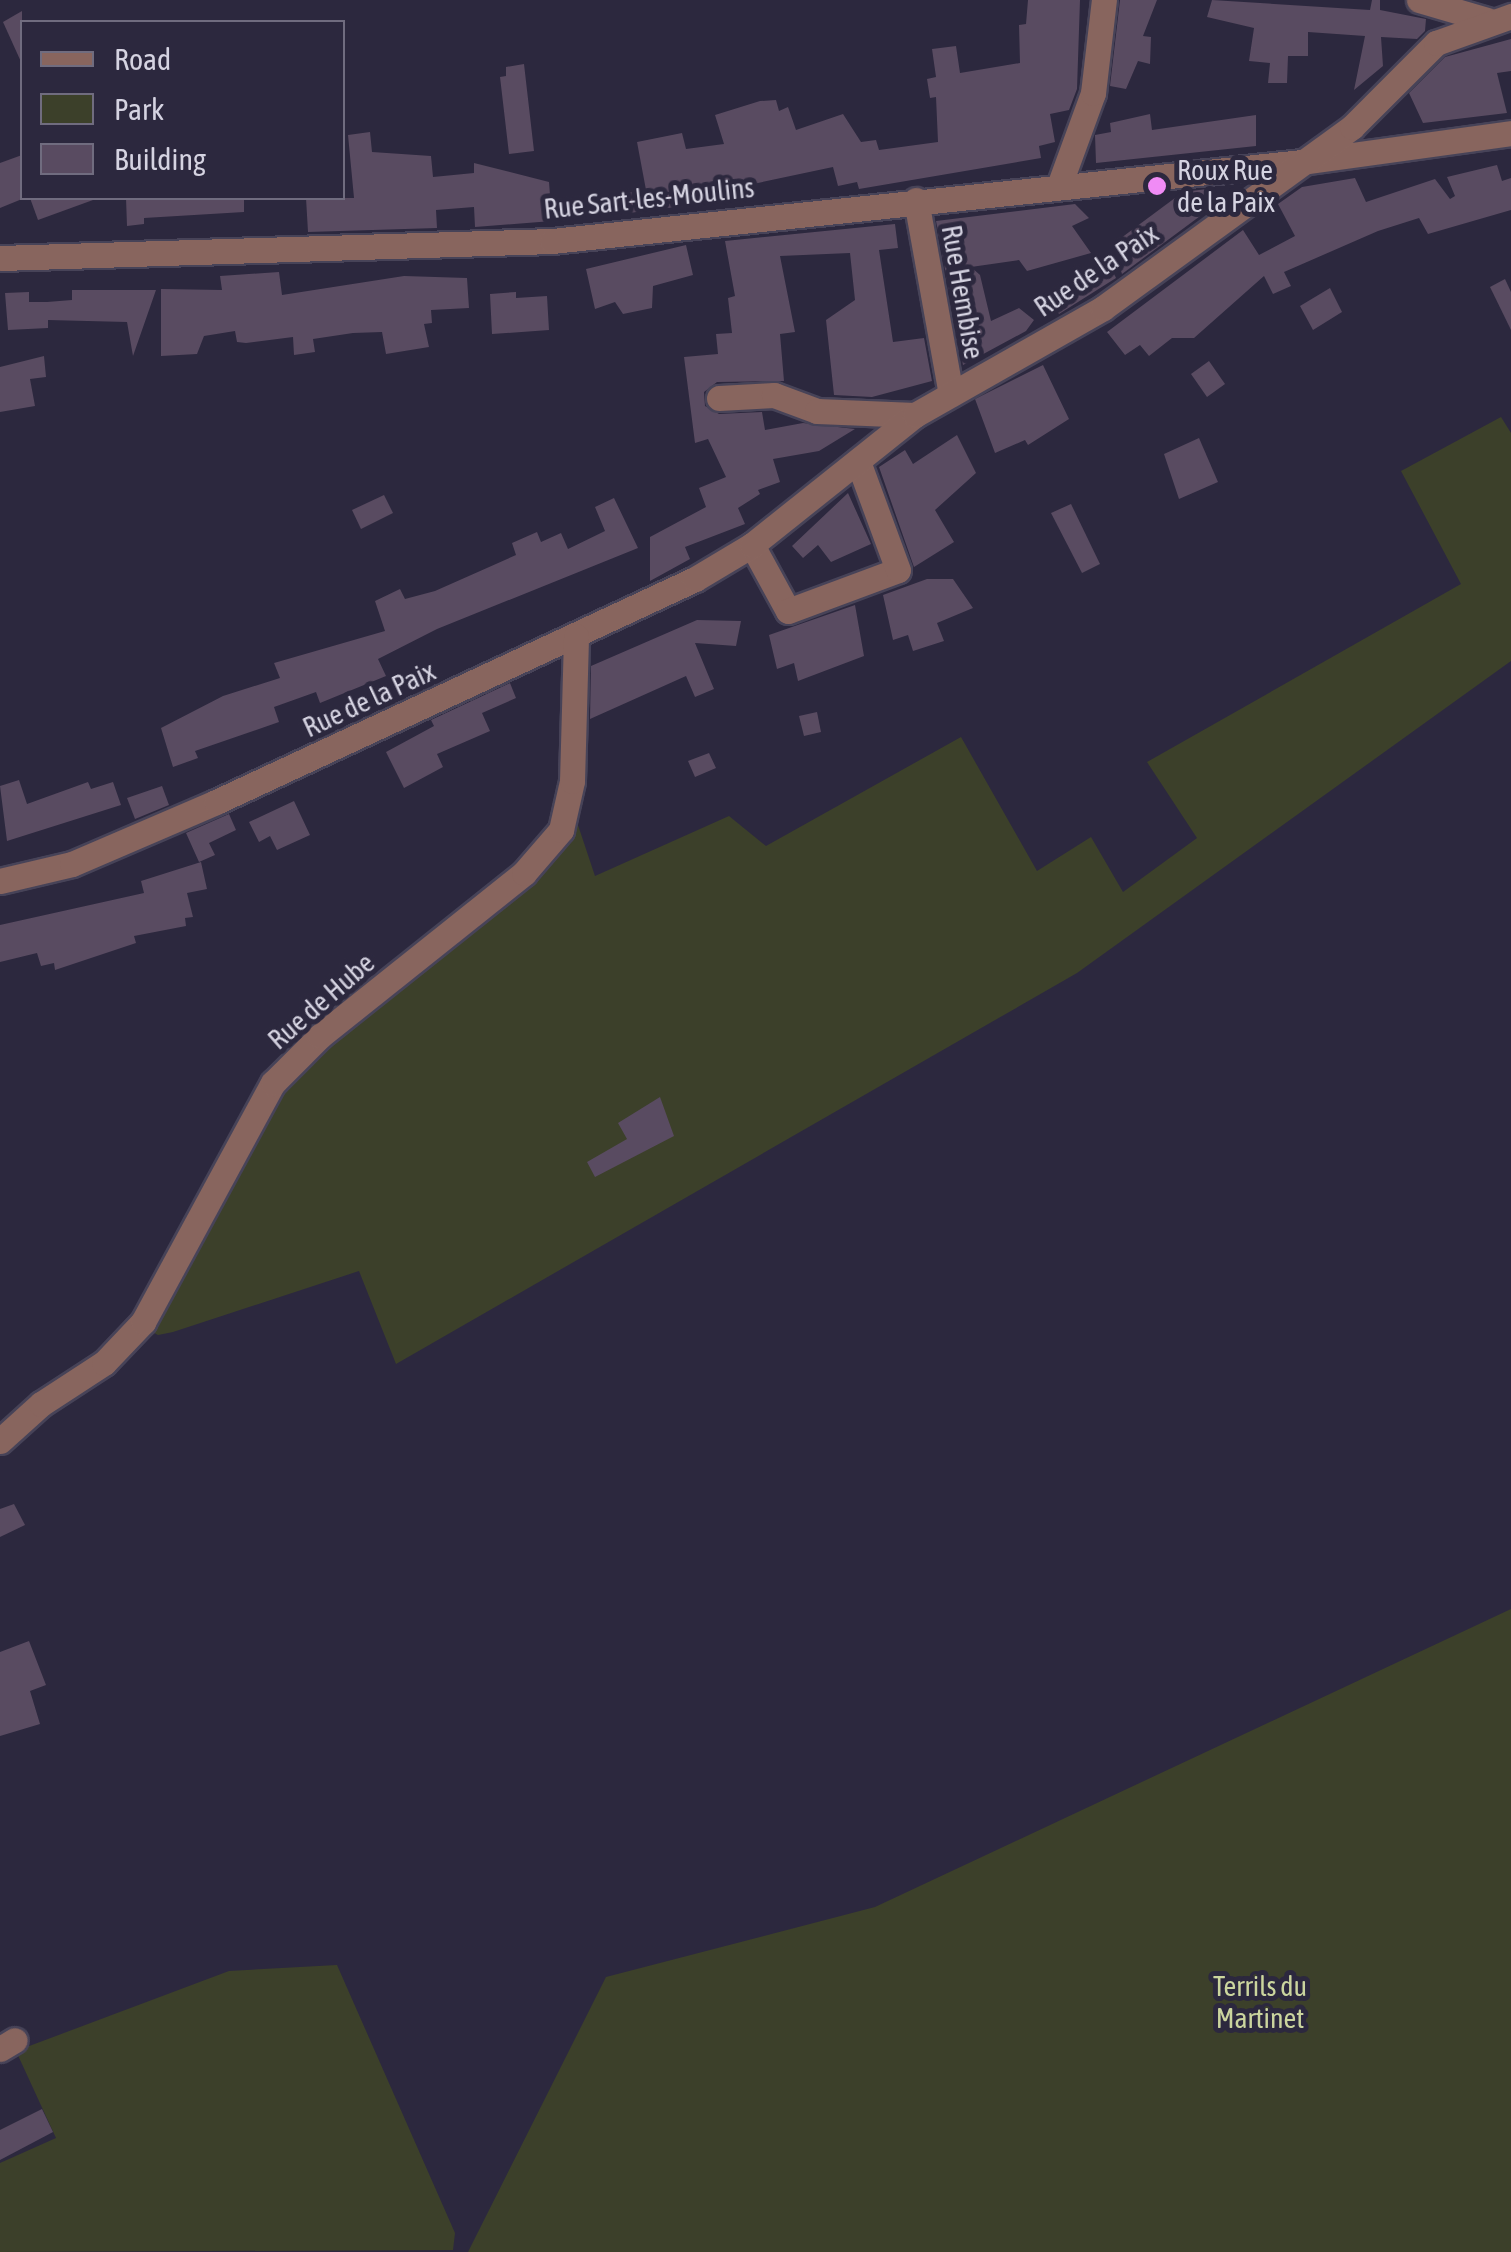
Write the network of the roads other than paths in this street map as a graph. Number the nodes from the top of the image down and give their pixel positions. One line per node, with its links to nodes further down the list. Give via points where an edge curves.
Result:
1 (1104, 0): 6 (street, via 1093,93)
2 (1419, 0): 3 (street)
3 (1499, 18): 5 (street, Rue de la Paix, via 1436,42 1352,127)
4 (1511, 133): 5 (street, Rue Sart-les-Moulins)
5 (1302, 162): 6 (street, Rue Sart-les-Moulins); 9 (street, Rue de la Paix, via 1103,308)
6 (1059, 186): 7 (street, Rue Sart-les-Moulins)
7 (916, 200): 8 (street, Rue Sart-les-Moulins, via 552,241); 9 (street, Rue Hembise)
8 (0, 258)
9 (951, 394): 11 (street, Rue de la Paix)
10 (719, 398): 11 (street, via 774,396 817,411)
11 (915, 415): 12 (street, Rue de la Paix)
12 (859, 464): 13 (street, Rue de la Paix); 13 (street, via 898,570 788,611)
13 (752, 545): 14 (street, Rue de la Paix)
14 (576, 636): 15 (street, Rue de la Paix, via 90,857); 16 (street, Rue de Hube, via 572,781 560,830 524,872 320,1036 273,1083 143,1322 104,1363)
15 (0, 882)
16 (0, 1441)

